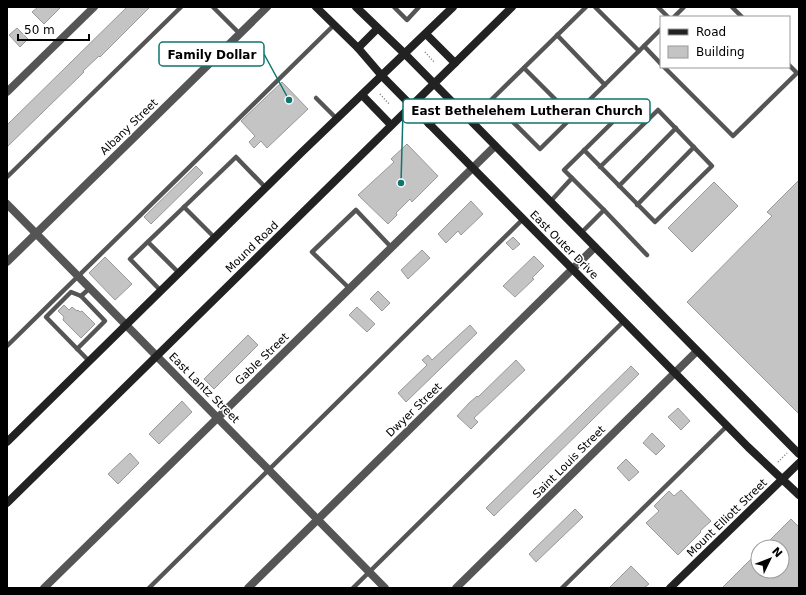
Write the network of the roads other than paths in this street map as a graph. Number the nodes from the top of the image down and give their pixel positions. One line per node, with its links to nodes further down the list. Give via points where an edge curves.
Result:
1 (94, 7): 39 (street)
2 (181, 7): 55 (lane)
3 (213, 7): 23 (lane)
4 (267, 7): 23 (street, Albany Street)
5 (316, 7): 20 (main road, East Outer Drive)
6 (356, 7): 21 (main road, East Outer Drive)
7 (394, 7): 8 (lane, via 407,20)
8 (419, 7)
9 (453, 7): 24 (main road)
10 (501, 7): 16 (main road)
11 (586, 7): 25 (lane)
12 (595, 7): 28 (lane)
13 (658, 7): 17 (lane)
14 (684, 7): 18 (lane)
15 (732, 7): 19 (lane)
16 (511, 8): 30 (main road, Mound Road)
17 (667, 16)
18 (675, 16)
19 (741, 16)
20 (334, 25): 27 (main road, East Outer Drive); 75 (lane, via 291,71)
21 (377, 29): 27 (main road); 29 (main road, East Outer Drive)
22 (660, 30): 26 (lane)
23 (240, 34): 66 (street, Albany Street)
24 (426, 34): 29 (main road); 30 (main road)
25 (557, 35): 33 (lane); 38 (lane)
26 (644, 46): 28 (lane); 31 (lane)
27 (358, 48): 36 (main road, East Outer Drive)
28 (639, 51): 38 (lane)
29 (405, 54): 36 (main road); 37 (main road, East Outer Drive)
30 (455, 63): 37 (main road, Mound Road)
31 (660, 63)
32 (790, 66): 35 (lane)
33 (524, 68): 45 (lane); 45 (lane, via 491,100 540,149)
34 (665, 68): 35 (lane, via 733,136)
35 (798, 72)
36 (382, 76): 40 (main road); 44 (main road, East Outer Drive)
37 (434, 84): 42 (main road, East Outer Drive); 44 (main road, Mound Road)
38 (605, 85): 45 (lane)
39 (7, 92)
40 (362, 95): 46 (main road); 48 (main road)
41 (316, 98): 46 (lane)
42 (452, 102): 47 (main road); 50 (main road, East Outer Drive)
43 (633, 102): 52 (lane)
44 (411, 106): 47 (main road, East Outer Drive); 48 (main road, Mound Road)
45 (573, 117)
46 (337, 119): 58 (main road)
47 (429, 124): 54 (main road, East Outer Drive)
48 (391, 125): 85 (main road, Mound Road)
49 (676, 128): 51 (lane); 53 (lane, via 658,110); 57 (lane)
50 (495, 146): 54 (street, Gable Street); 59 (main road, East Outer Drive)
51 (694, 147): 61 (lane); 61 (lane, via 712,166 655,222)
52 (584, 150): 53 (lane); 56 (lane, via 564,170)
53 (600, 167): 57 (lane)
54 (472, 168): 64 (main road, East Outer Drive); 69 (street, Gable Street)
55 (7, 177)
56 (572, 178): 59 (lane); 63 (lane)
57 (619, 186): 61 (lane)
58 (266, 188): 62 (lane, via 236,157); 67 (main road)
59 (550, 202): 65 (main road, East Outer Drive)
60 (7, 204): 66 (street, East Lantz Street)
61 (637, 204)
62 (184, 207): 67 (lane); 68 (lane)
63 (604, 210): 65 (lane); 71 (lane)
64 (523, 219): 73 (main road, East Outer Drive); 93 (lane)
65 (581, 233): 70 (main road, East Outer Drive)
66 (36, 234): 72 (street, Albany Street); 75 (street, East Lantz Street)
67 (215, 238): 74 (main road)
68 (148, 242): 74 (lane); 78 (lane, via 130,259)
69 (391, 247): 77 (street, Gable Street); 77 (lane, via 356,210 312,252)
70 (595, 247): 73 (street, Dwyer Street); 84 (main road, East Outer Drive)
71 (647, 255)
72 (7, 262)
73 (573, 269): 80 (main road, East Outer Drive); 97 (street, Dwyer Street)
74 (179, 273): 78 (main road)
75 (78, 276): 76 (street, East Lantz Street); 82 (lane)
76 (90, 288): 79 (lane); 81 (street, East Lantz Street)
77 (349, 288): 88 (street, Gable Street)
78 (161, 291): 81 (main road)
79 (81, 296): 83 (lane, via 105,321); 83 (lane, via 71,292 46,317)
80 (624, 321): 87 (main road, East Outer Drive); 98 (lane)
81 (126, 325): 85 (street, East Lantz Street); 86 (main road)
82 (7, 346)
83 (77, 349): 86 (lane)
84 (697, 351): 87 (street, Saint Louis Street); 91 (main road, East Outer Drive)
85 (156, 356): 88 (street, East Lantz Street); 96 (main road, Mound Road)
86 (89, 361): 90 (main road)
87 (675, 373): 89 (main road, East Outer Drive); 104 (street, Saint Louis Street)
88 (217, 418): 93 (street, East Lantz Street); 99 (street, Gable Street)
89 (727, 426): 94 (main road, East Outer Drive); 105 (lane)
90 (7, 442)
91 (799, 454)
92 (799, 463): 94 (main road, Mount Elliott Street)
93 (269, 470): 97 (street, East Lantz Street); 100 (lane)
94 (782, 480): 95 (main road, East Outer Drive); 106 (main road, Mount Elliott Street)
95 (799, 495)
96 (7, 503)
97 (318, 520): 98 (street, East Lantz Street); 101 (street, Dwyer Street)
98 (369, 572): 102 (lane); 103 (street, East Lantz Street)
99 (44, 588)
100 (148, 588)
101 (248, 588)
102 (353, 588)
103 (385, 588)
104 (456, 588)
105 (562, 588)
106 (670, 588)

